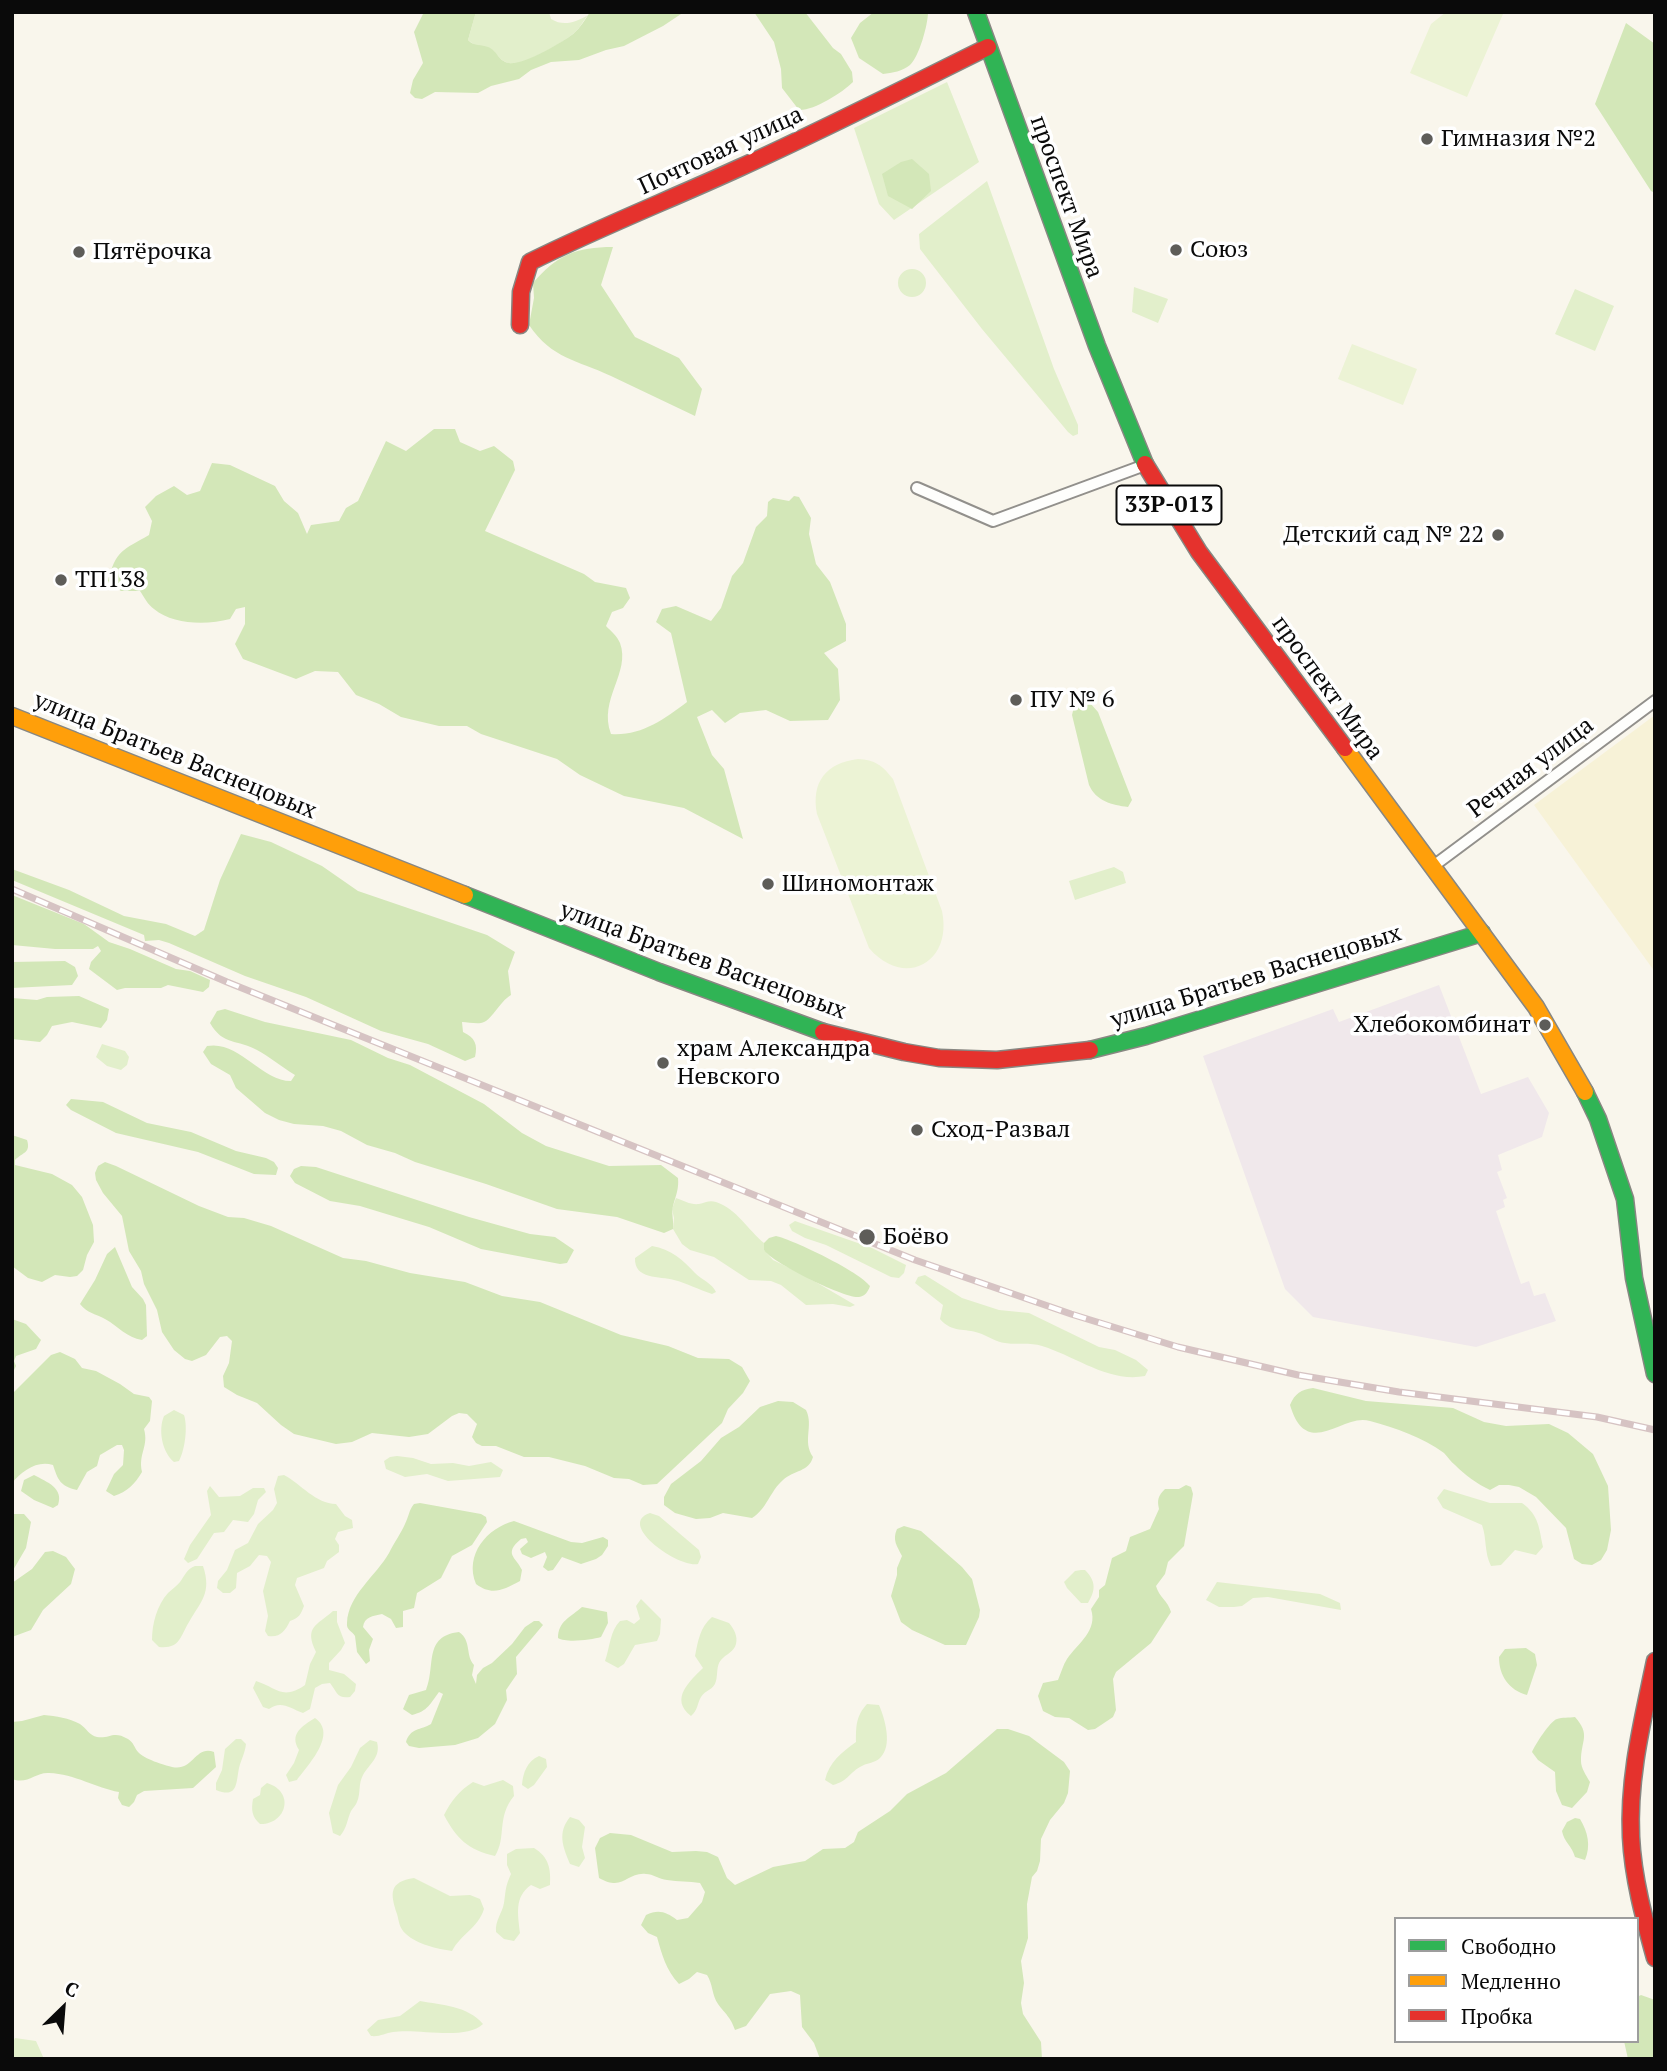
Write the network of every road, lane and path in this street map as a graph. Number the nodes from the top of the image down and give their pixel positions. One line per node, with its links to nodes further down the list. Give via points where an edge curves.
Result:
1 (976, 12): 2 (main road, проспект Мира / 33Р-013)
2 (988, 47): 3 (main road, Почтовая улица, via 794,143 530,262 521,292); 4 (main road, проспект Мира / 33Р-013)
3 (520, 325)
4 (1144, 465): 5 (street, via 993,521); 8 (main road, проспект Мира / 33Р-013, via 1199,552)
5 (917, 488)
6 (1655, 701): 8 (street, Речная улица)
7 (12, 716): 9 (main road, улица Братьев Васнецовых, via 808,1028 939,1058 997,1060 1081,1052)
8 (1432, 867): 9 (main road, проспект Мира / 33Р-013)
9 (1482, 933): 10 (main road, проспект Мира / 33Р-013, via 1536,1007 1598,1119 1625,1199 1634,1278)
10 (1655, 1374)
11 (1655, 1661): 12 (main road, via 1635,1770 1631,1835)
12 (1655, 1958)

